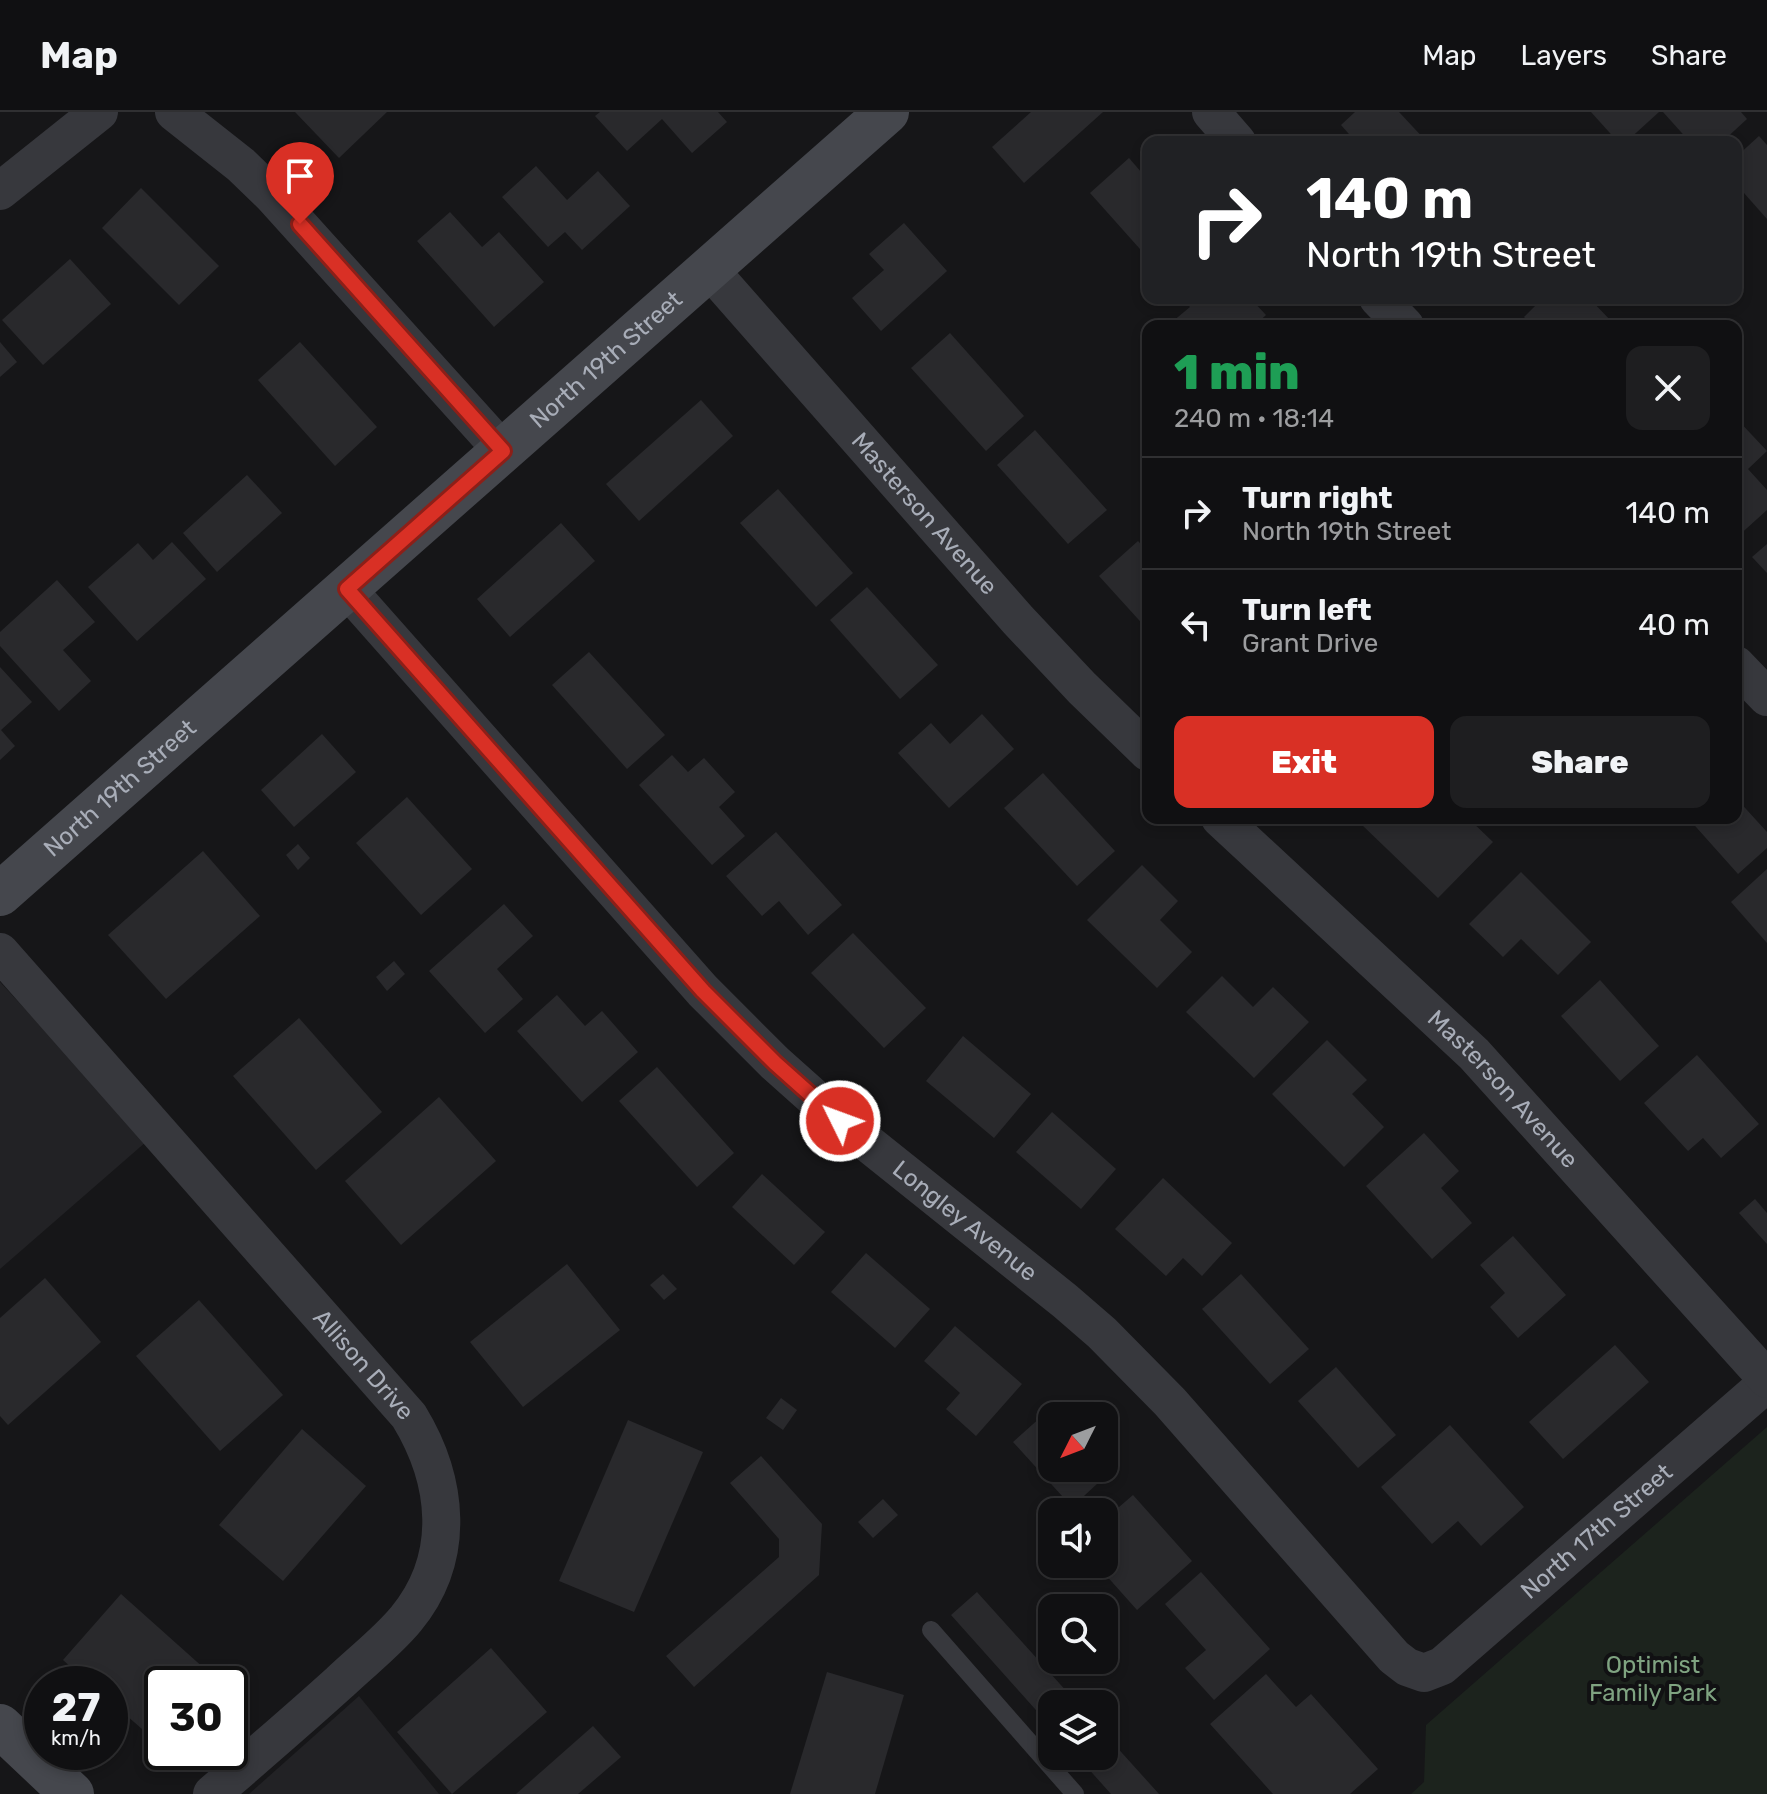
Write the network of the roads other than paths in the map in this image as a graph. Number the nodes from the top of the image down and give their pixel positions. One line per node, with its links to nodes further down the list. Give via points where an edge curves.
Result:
1 (99, 112): 6 (street)
2 (174, 112): 10 (street, via 272,195)
3 (887, 112): 7 (street, North 19th Street)
4 (1211, 112): 5 (street)
5 (1232, 136)
6 (0, 191)
7 (709, 269): 10 (street, North 19th Street); 14 (street, Masterson Avenue, via 1018,620)
8 (1384, 304): 9 (street)
9 (1399, 320)
10 (503, 451): 11 (street, North 19th Street)
11 (347, 589): 16 (street, North 19th Street); 20 (street, Longley Avenue, via 714,1002 840,1121 1102,1333 1170,1402 1394,1657)
12 (1742, 671): 13 (street)
13 (1767, 697)
14 (1142, 746)
15 (1227, 824): 18 (street, Masterson Avenue, via 1483,1064)
16 (0, 894)
17 (0, 952): 23 (street, Allison Drive, via 409,1416 435,1470 442,1534 431,1580 420,1600 391,1636)
18 (1767, 1381): 20 (street, North 17th Street, via 1455,1656)
19 (931, 1630): 24 (lane)
20 (1424, 1673)
21 (0, 1726): 22 (street)
22 (72, 1794)
23 (212, 1794)
24 (1075, 1794)

